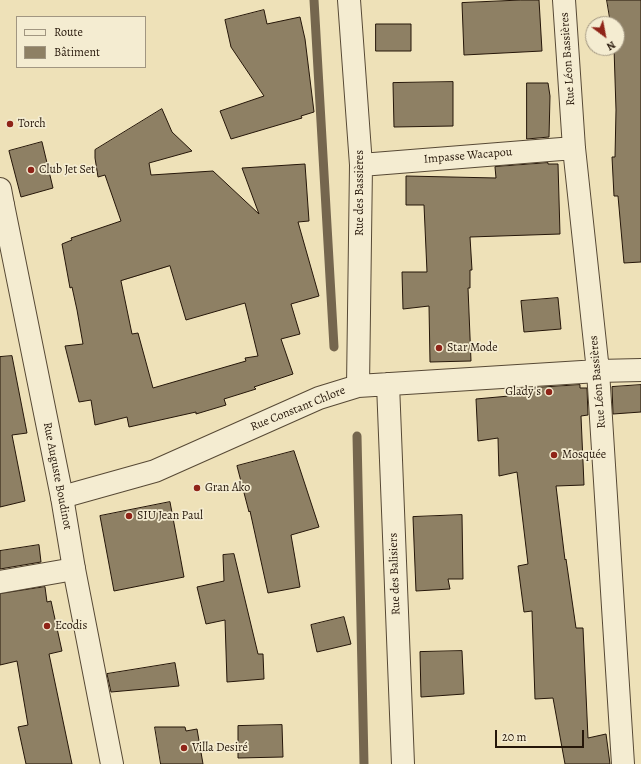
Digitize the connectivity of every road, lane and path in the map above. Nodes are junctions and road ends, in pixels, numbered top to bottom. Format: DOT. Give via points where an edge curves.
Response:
graph roads {
  1 [pos="349,0"];
  2 [pos="564,0"];
  3 [pos="574,148"];
  4 [pos="361,165"];
  5 [pos="1,200"];
  6 [pos="641,370"];
  7 [pos="598,371"];
  8 [pos="388,384"];
  9 [pos="358,386"];
  10 [pos="62,497"];
  11 [pos="74,569"];
  12 [pos="0,582"];
  13 [pos="112,764"];
  14 [pos="403,764"];
  15 [pos="623,764"];
  1 -- 4 [label="street, Rue des Bassières"];
  2 -- 3 [label="street, Rue Léon Bassières"];
  3 -- 4 [label="street, Impasse Wacapou"];
  3 -- 7 [label="street, Rue Léon Bassières"];
  4 -- 9 [label="street, Rue des Bassières"];
  5 -- 10 [label="street, Rue Auguste Boudinot"];
  6 -- 7 [label="street, Rue Constant Chlore"];
  7 -- 8 [label="street, Rue Constant Chlore"];
  7 -- 15 [label="street, Rue Léon Bassières"];
  8 -- 9 [label="street, Rue Constant Chlore"];
  8 -- 14 [label="street, Rue des Balisiers"];
  9 -- 10 [label="street, Rue Constant Chlore" via="319,398 155,471"];
  10 -- 11 [label="street, Rue Auguste Boudinot"];
  11 -- 12 [label="street"];
  11 -- 13 [label="street, Rue Auguste Boudinot"];
}
